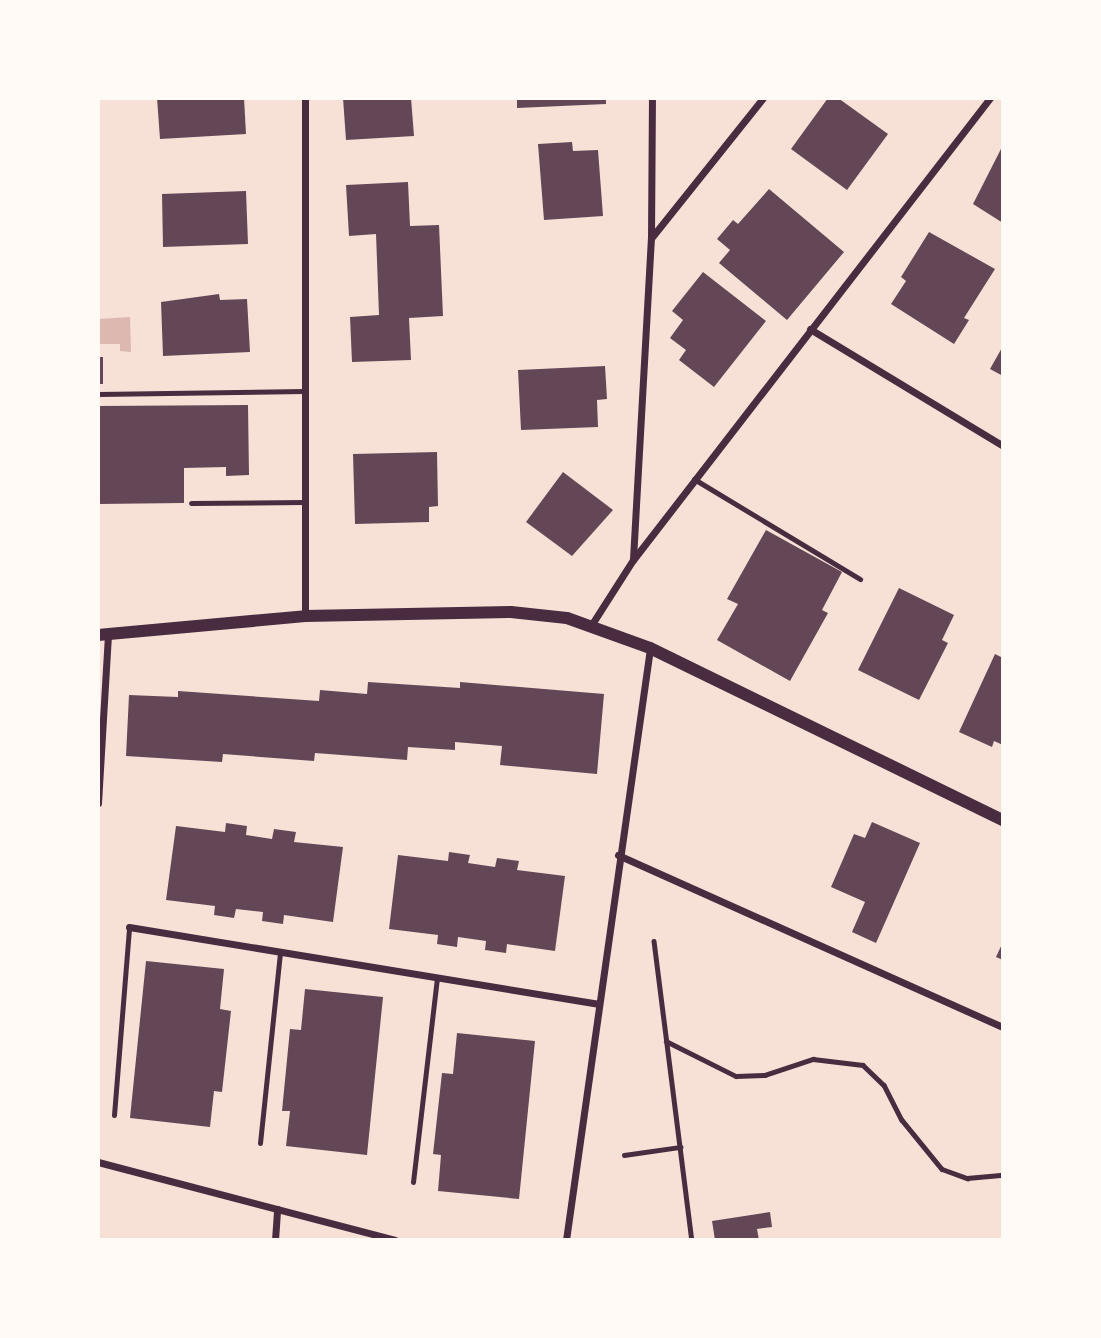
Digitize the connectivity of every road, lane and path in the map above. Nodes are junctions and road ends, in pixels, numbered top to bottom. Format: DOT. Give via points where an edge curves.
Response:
graph roads {
  1 [pos="305,98"];
  2 [pos="652,98"];
  3 [pos="763,98"];
  4 [pos="990,98"];
  5 [pos="651,237"];
  6 [pos="810,329"];
  7 [pos="305,391"];
  8 [pos="98,394"];
  9 [pos="1003,446"];
  10 [pos="694,479"];
  11 [pos="305,502"];
  12 [pos="191,503"];
  13 [pos="633,559"];
  14 [pos="860,579"];
  15 [pos="305,616"];
  16 [pos="592,624"];
  17 [pos="103,634"];
  18 [pos="650,648"];
  19 [pos="98,803"];
  20 [pos="1003,820"];
  21 [pos="618,855"];
  22 [pos="129,927"];
  23 [pos="654,942"];
  24 [pos="280,952"];
  25 [pos="437,977"];
  26 [pos="598,1004"];
  27 [pos="1003,1027"];
  28 [pos="666,1041"];
  29 [pos="114,1115"];
  30 [pos="260,1143"];
  31 [pos="680,1147"];
  32 [pos="624,1155"];
  33 [pos="98,1162"];
  34 [pos="1003,1175"];
  35 [pos="413,1182"];
  36 [pos="277,1209"];
  37 [pos="275,1240"];
  38 [pos="396,1240"];
  39 [pos="566,1240"];
  40 [pos="692,1240"];
  1 -- 7 [label="street"];
  2 -- 5 [label="street"];
  3 -- 5 [label="street"];
  4 -- 6 [label="street"];
  5 -- 13 [label="street"];
  6 -- 9 [label="street"];
  6 -- 10 [label="street"];
  7 -- 8 [label="lane"];
  7 -- 11 [label="street"];
  10 -- 13 [label="street"];
  10 -- 14 [label="lane"];
  11 -- 12 [label="lane"];
  11 -- 15 [label="street"];
  13 -- 16 [label="street"];
  15 -- 16 [label="street" via="510,612"];
  15 -- 17 [label="street"];
  16 -- 18 [label="street"];
  17 -- 19 [label="street"];
  18 -- 20 [label="street"];
  18 -- 21 [label="street"];
  21 -- 26 [label="street"];
  21 -- 27 [label="street"];
  22 -- 24 [label="street"];
  22 -- 29 [label="lane"];
  23 -- 28 [label="path"];
  24 -- 25 [label="street"];
  24 -- 30 [label="lane"];
  25 -- 26 [label="street"];
  25 -- 35 [label="lane"];
  26 -- 39 [label="street"];
  28 -- 31 [label="path"];
  28 -- 34 [label="path" via="736,1076 765,1075 813,1059 863,1065 884,1085 902,1120 942,1169 967,1178"];
  31 -- 32 [label="path"];
  31 -- 40 [label="path"];
  33 -- 36 [label="street"];
  36 -- 37 [label="street"];
  36 -- 38 [label="street"];
}
